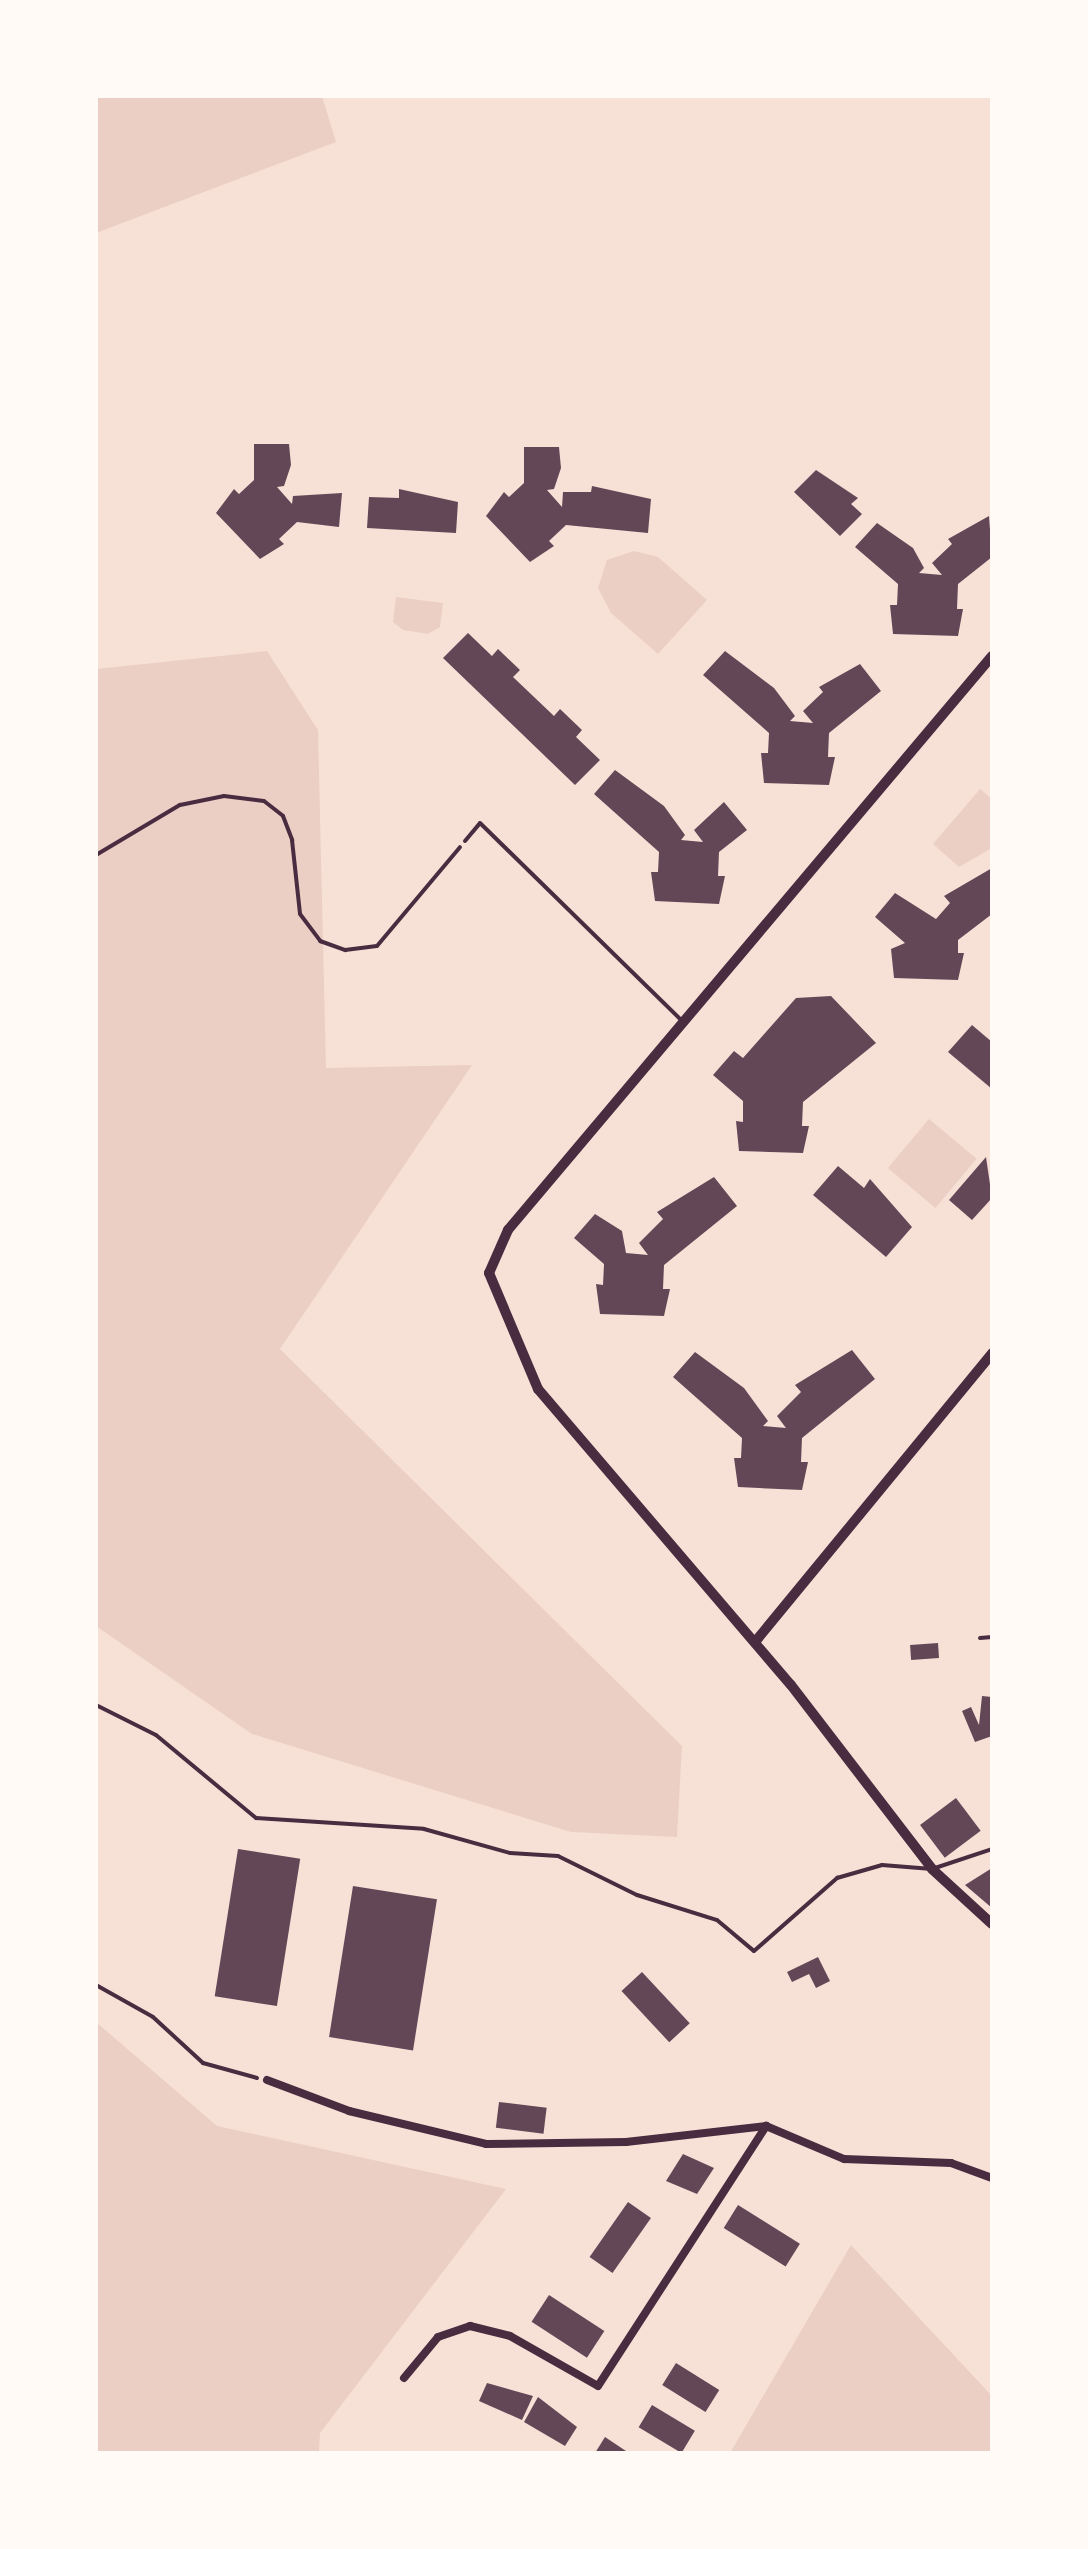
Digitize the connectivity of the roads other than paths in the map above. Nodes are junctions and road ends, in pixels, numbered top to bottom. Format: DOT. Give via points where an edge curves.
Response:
graph roads {
  1 [pos="992,656"];
  2 [pos="465,841"];
  3 [pos="684,1022"];
  4 [pos="992,1353"];
  5 [pos="992,1637"];
  6 [pos="980,1638"];
  7 [pos="755,1642"];
  8 [pos="96,1705"];
  9 [pos="992,1849"];
  10 [pos="932,1869"];
  11 [pos="992,1924"];
  12 [pos="267,2080"];
  13 [pos="766,2126"];
  14 [pos="992,2178"];
  15 [pos="404,2378"];
  1 -- 3 [label="street"];
  2 -- 3 [label="lane" via="480,823"];
  3 -- 7 [label="street" via="508,1230 489,1273 538,1389"];
  4 -- 7 [label="street"];
  5 -- 6 [label="lane"];
  7 -- 10 [label="street"];
  8 -- 10 [label="lane" via="156,1735 256,1818 424,1829 510,1853 558,1856 637,1895 717,1920 754,1951 837,1878 882,1865"];
  9 -- 10 [label="lane"];
  10 -- 11 [label="street"];
  12 -- 13 [label="street" via="349,2111 486,2144 562,2146"];
  13 -- 14 [label="street" via="844,2159 961,2164"];
  13 -- 15 [label="street" via="598,2386 510,2336 470,2326 438,2337"];
}
